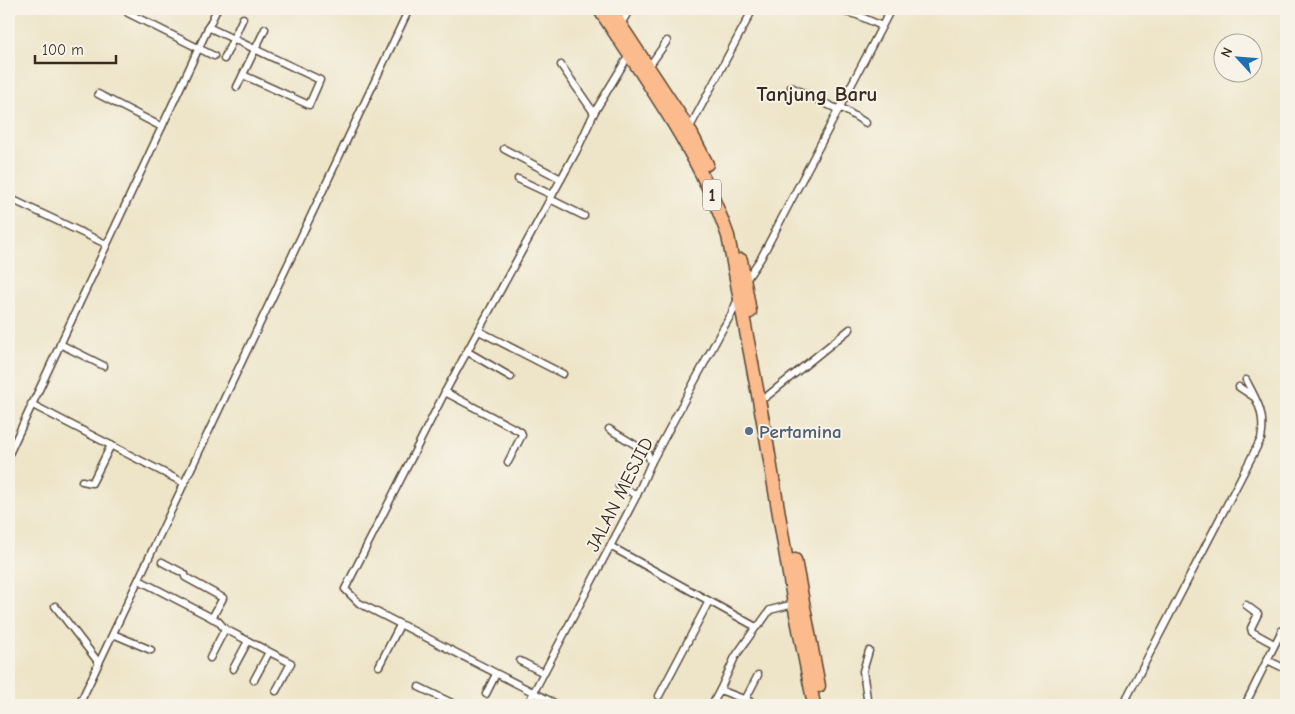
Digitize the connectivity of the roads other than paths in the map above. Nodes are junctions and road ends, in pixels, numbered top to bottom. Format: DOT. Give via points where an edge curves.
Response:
graph roads {
  1 [pos="217,9"];
  2 [pos="409,9"];
  3 [pos="599,9"];
  4 [pos="610,9"];
  5 [pos="630,9"];
  6 [pos="752,9"];
  7 [pos="834,9"];
  8 [pos="891,9"];
  9 [pos="128,13"];
  10 [pos="243,18"];
  11 [pos="621,24"];
  12 [pos="882,26"];
  13 [pos="208,28"];
  14 [pos="265,29"];
  15 [pos="234,39"];
  16 [pos="667,41"];
  17 [pos="198,49"];
  18 [pos="255,49"];
  19 [pos="629,55"];
  20 [pos="214,56"];
  21 [pos="224,59"];
  22 [pos="561,65"];
  23 [pos="648,68"];
  24 [pos="243,75"];
  25 [pos="237,86"];
  26 [pos="791,87"];
  27 [pos="98,94"];
  28 [pos="840,109"];
  29 [pos="594,113"];
  30 [pos="866,123"];
  31 [pos="162,127"];
  32 [pos="689,129"];
  33 [pos="504,149"];
  34 [pos="561,178"];
  35 [pos="518,179"];
  36 [pos="551,197"];
  37 [pos="9,198"];
  38 [pos="584,216"];
  39 [pos="106,244"];
  40 [pos="746,280"];
  41 [pos="739,297"];
  42 [pos="850,329"];
  43 [pos="479,331"];
  44 [pos="60,344"];
  45 [pos="468,352"];
  46 [pos="104,366"];
  47 [pos="563,374"];
  48 [pos="511,377"];
  49 [pos="1246,380"];
  50 [pos="1240,387"];
  51 [pos="445,392"];
  52 [pos="766,397"];
  53 [pos="1255,397"];
  54 [pos="32,404"];
  55 [pos="608,429"];
  56 [pos="111,445"];
  57 [pos="9,454"];
  58 [pos="508,462"];
  59 [pos="652,463"];
  60 [pos="82,481"];
  61 [pos="184,483"];
  62 [pos="619,486"];
  63 [pos="637,495"];
  64 [pos="610,546"];
  65 [pos="162,562"];
  66 [pos="139,580"];
  67 [pos="709,601"];
  68 [pos="794,604"];
  69 [pos="1246,604"];
  70 [pos="55,606"];
  71 [pos="212,618"];
  72 [pos="400,625"];
  73 [pos="756,627"];
  74 [pos="225,629"];
  75 [pos="1282,630"];
  76 [pos="113,634"];
  77 [pos="806,635"];
  78 [pos="248,641"];
  79 [pos="1274,644"];
  80 [pos="151,650"];
  81 [pos="869,651"];
  82 [pos="269,652"];
  83 [pos="210,658"];
  84 [pos="1267,660"];
  85 [pos="520,661"];
  86 [pos="99,663"];
  87 [pos="379,666"];
  88 [pos="1286,669"];
  89 [pos="233,670"];
  90 [pos="544,673"];
  91 [pos="496,674"];
  92 [pos="758,675"];
  93 [pos="254,680"];
  94 [pos="419,688"];
  95 [pos="720,690"];
  96 [pos="276,691"];
  97 [pos="533,693"];
  98 [pos="486,694"];
  99 [pos="659,696"];
  100 [pos="746,700"];
  101 [pos="79,705"];
  102 [pos="456,705"];
  103 [pos="527,705"];
  104 [pos="558,705"];
  105 [pos="712,705"];
  106 [pos="759,705"];
  107 [pos="814,705"];
  108 [pos="823,705"];
  109 [pos="868,705"];
  110 [pos="1123,705"];
  111 [pos="1245,705"];
  1 -- 13 [label="street"];
  2 -- 61 [label="street"];
  3 -- 19 [label="highway, 1"];
  4 -- 11 [label="highway, 1"];
  5 -- 11 [label="street"];
  6 -- 32 [label="street"];
  7 -- 12 [label="street"];
  8 -- 12 [label="street"];
  9 -- 17 [label="street"];
  10 -- 15 [label="street"];
  11 -- 23 [label="highway, 1"];
  12 -- 28 [label="street"];
  13 -- 15 [label="street"];
  13 -- 17 [label="street"];
  14 -- 18 [label="street"];
  15 -- 18 [label="street"];
  15 -- 21 [label="street"];
  16 -- 23 [label="street"];
  17 -- 20 [label="street"];
  17 -- 31 [label="street"];
  18 -- 24 [label="street"];
  18 -- 24 [label="street" via="320,80 309,105"];
  19 -- 29 [label="street"];
  19 -- 41 [label="highway, 1" via="678,130 715,201 728,236"];
  22 -- 29 [label="street"];
  23 -- 32 [label="highway, 1"];
  24 -- 25 [label="street"];
  26 -- 28 [label="street"];
  27 -- 31 [label="street"];
  28 -- 30 [label="street"];
  28 -- 40 [label="street" via="761,258"];
  29 -- 34 [label="street"];
  31 -- 39 [label="street"];
  32 -- 40 [label="highway, 1" via="726,206"];
  33 -- 34 [label="street"];
  34 -- 36 [label="street"];
  35 -- 36 [label="street"];
  36 -- 38 [label="street"];
  36 -- 43 [label="street"];
  37 -- 39 [label="street"];
  39 -- 44 [label="street"];
  40 -- 52 [label="highway, 1"];
  41 -- 59 [label="street, JALAN MESJID"];
  41 -- 68 [label="highway, 1"];
  42 -- 52 [label="street"];
  43 -- 45 [label="street"];
  43 -- 47 [label="street"];
  44 -- 46 [label="street"];
  44 -- 54 [label="street"];
  45 -- 48 [label="street"];
  45 -- 51 [label="street"];
  49 -- 53 [label="street"];
  50 -- 53 [label="street"];
  51 -- 58 [label="street" via="521,432"];
  51 -- 72 [label="street" via="345,589 359,603"];
  52 -- 77 [label="highway, 1"];
  53 -- 110 [label="street" via="1263,416 1261,439"];
  54 -- 56 [label="street"];
  54 -- 57 [label="street"];
  55 -- 59 [label="street" via="647,452"];
  56 -- 60 [label="street" via="92,483"];
  56 -- 61 [label="street"];
  59 -- 63 [label="street, JALAN MESJID"];
  61 -- 66 [label="street"];
  62 -- 63 [label="street"];
  63 -- 64 [label="street, JALAN MESJID"];
  64 -- 67 [label="street"];
  64 -- 90 [label="street, JALAN MESJID"];
  65 -- 71 [label="street" via="223,598"];
  66 -- 71 [label="street"];
  66 -- 76 [label="street"];
  67 -- 73 [label="street"];
  67 -- 99 [label="street"];
  68 -- 73 [label="street" via="770,610"];
  68 -- 77 [label="highway, 1"];
  69 -- 79 [label="street" via="1258,614 1252,632"];
  70 -- 86 [label="street"];
  71 -- 74 [label="street"];
  72 -- 87 [label="street"];
  72 -- 91 [label="street"];
  73 -- 95 [label="street" via="735,657"];
  74 -- 78 [label="street"];
  74 -- 83 [label="street"];
  75 -- 79 [label="street"];
  76 -- 80 [label="street"];
  76 -- 86 [label="street"];
  77 -- 107 [label="highway, 1"];
  77 -- 108 [label="highway, 1"];
  78 -- 82 [label="street"];
  78 -- 89 [label="street"];
  79 -- 84 [label="street"];
  81 -- 109 [label="street" via="863,671"];
  82 -- 93 [label="street"];
  82 -- 96 [label="street" via="291,663"];
  84 -- 88 [label="street"];
  84 -- 111 [label="street"];
  85 -- 90 [label="street"];
  86 -- 101 [label="street"];
  90 -- 97 [label="street, JALAN MESJID"];
  91 -- 97 [label="street"];
  91 -- 98 [label="street"];
  92 -- 100 [label="street"];
  94 -- 102 [label="street"];
  95 -- 100 [label="street"];
  95 -- 105 [label="street"];
  97 -- 103 [label="street, JALAN MESJID"];
  97 -- 104 [label="street"];
  100 -- 106 [label="street"];
}
